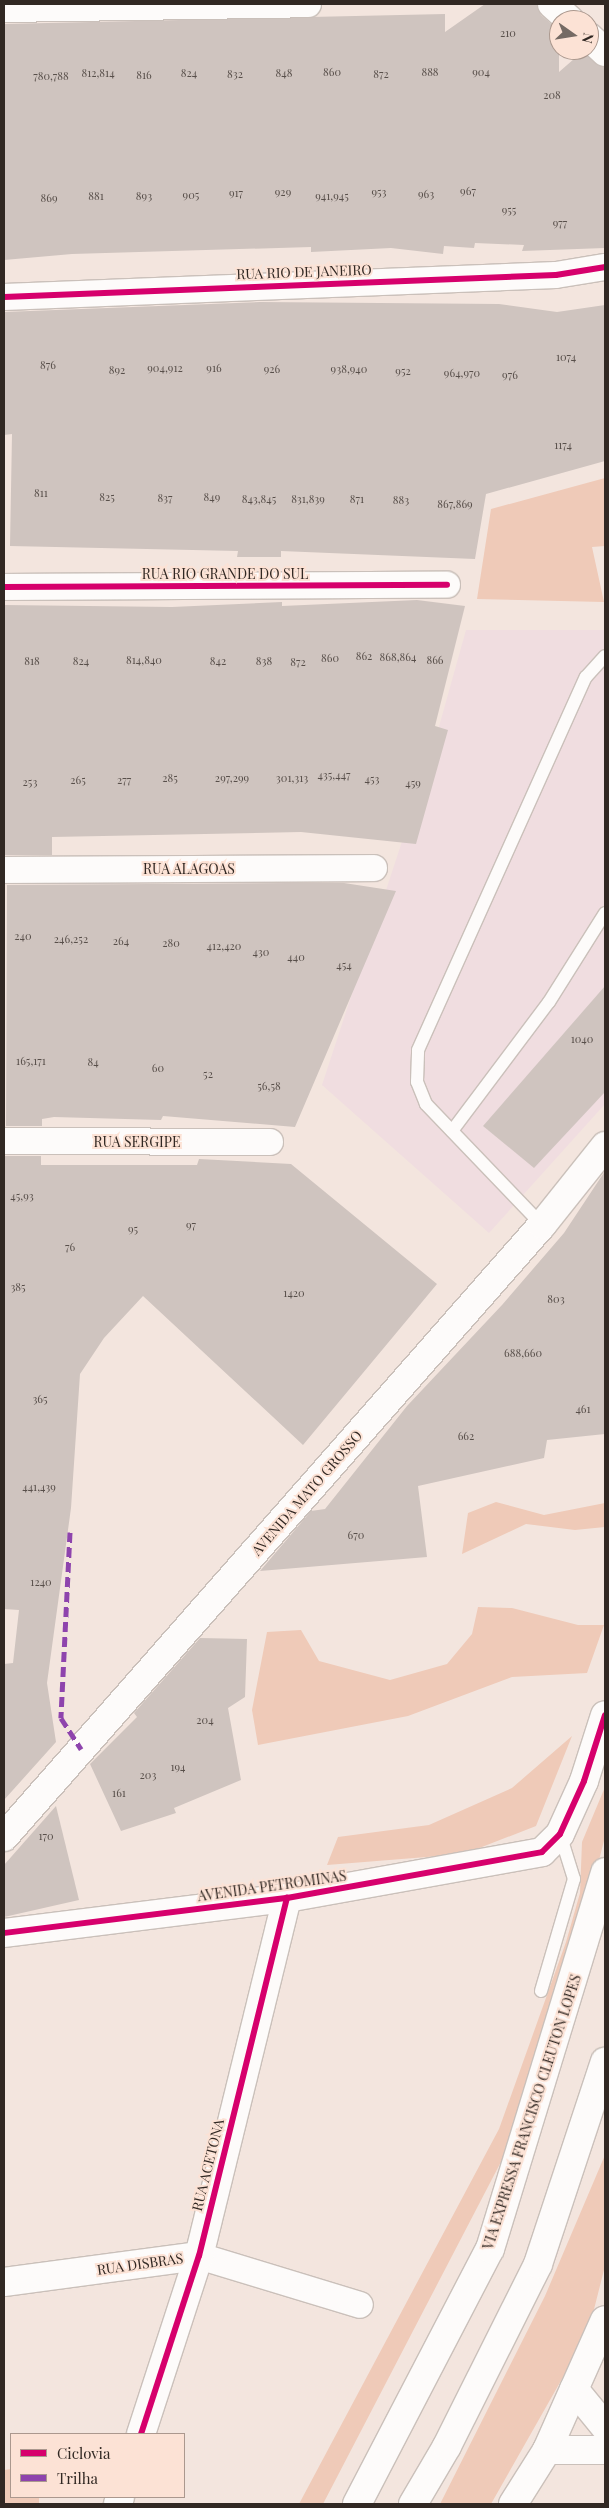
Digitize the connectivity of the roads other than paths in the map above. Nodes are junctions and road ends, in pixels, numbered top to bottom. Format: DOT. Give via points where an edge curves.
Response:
graph roads {
  1 [pos="308,4"];
  2 [pos="4,9"];
  3 [pos="605,267"];
  4 [pos="4,297"];
  5 [pos="447,586"];
  6 [pos="4,588"];
  7 [pos="605,656"];
  8 [pos="374,868"];
  9 [pos="4,870"];
  10 [pos="605,913"];
  11 [pos="452,1130"];
  12 [pos="4,1141"];
  13 [pos="270,1142"];
  14 [pos="605,1146"];
  15 [pos="542,1226"];
  16 [pos="605,1716"];
  17 [pos="4,1837"];
  18 [pos="551,1843"];
  19 [pos="605,1872"];
  20 [pos="287,1898"];
  21 [pos="4,1933"];
  22 [pos="541,1991"];
  23 [pos="605,2062"];
  24 [pos="199,2256"];
  25 [pos="4,2282"];
  26 [pos="360,2305"];
  27 [pos="605,2320"];
  28 [pos="574,2389"];
  29 [pos="605,2427"];
  30 [pos="141,2433"];
  31 [pos="547,2450"];
  32 [pos="605,2450"];
  33 [pos="357,2504"];
  34 [pos="413,2504"];
  35 [pos="513,2504"];
  1 -- 2 [label="street"];
  3 -- 4 [label="street, RUA RIO DE JANEIRO" via="546,275"];
  5 -- 6 [label="street, RUA RIO GRANDE DO SUL"];
  7 -- 11 [label="lane" via="586,677 418,1050 420,1089 426,1104"];
  8 -- 9 [label="street, RUA ALAGOAS"];
  10 -- 11 [label="lane" via="549,1002"];
  11 -- 15 [label="lane"];
  12 -- 13 [label="street, RUA SERGIPE"];
  14 -- 15 [label="main road, AVENIDA MATO GROSSO"];
  15 -- 17 [label="main road, AVENIDA MATO GROSSO"];
  16 -- 18 [label="main road" via="584,1781"];
  18 -- 20 [label="main road, AVENIDA PETROMINAS"];
  18 -- 22 [label="lane" via="574,1879"];
  19 -- 33 [label="main road, VIA EXPRESSA FRANCISCO CLEUTON LOPES" via="490,2249"];
  20 -- 21 [label="main road, AVENIDA PETROMINAS"];
  20 -- 24 [label="main road, RUA ACETONA"];
  23 -- 34 [label="main road" via="538,2264 447,2446"];
  24 -- 25 [label="main road, RUA DISBRAS"];
  24 -- 26 [label="street, RUA DISBRAS"];
  24 -- 30 [label="main road, RUA ACETONA"];
  27 -- 28 [label="main road"];
  28 -- 29 [label="main road"];
  28 -- 31 [label="main road"];
  31 -- 32 [label="main road"];
  31 -- 35 [label="main road"];
}
